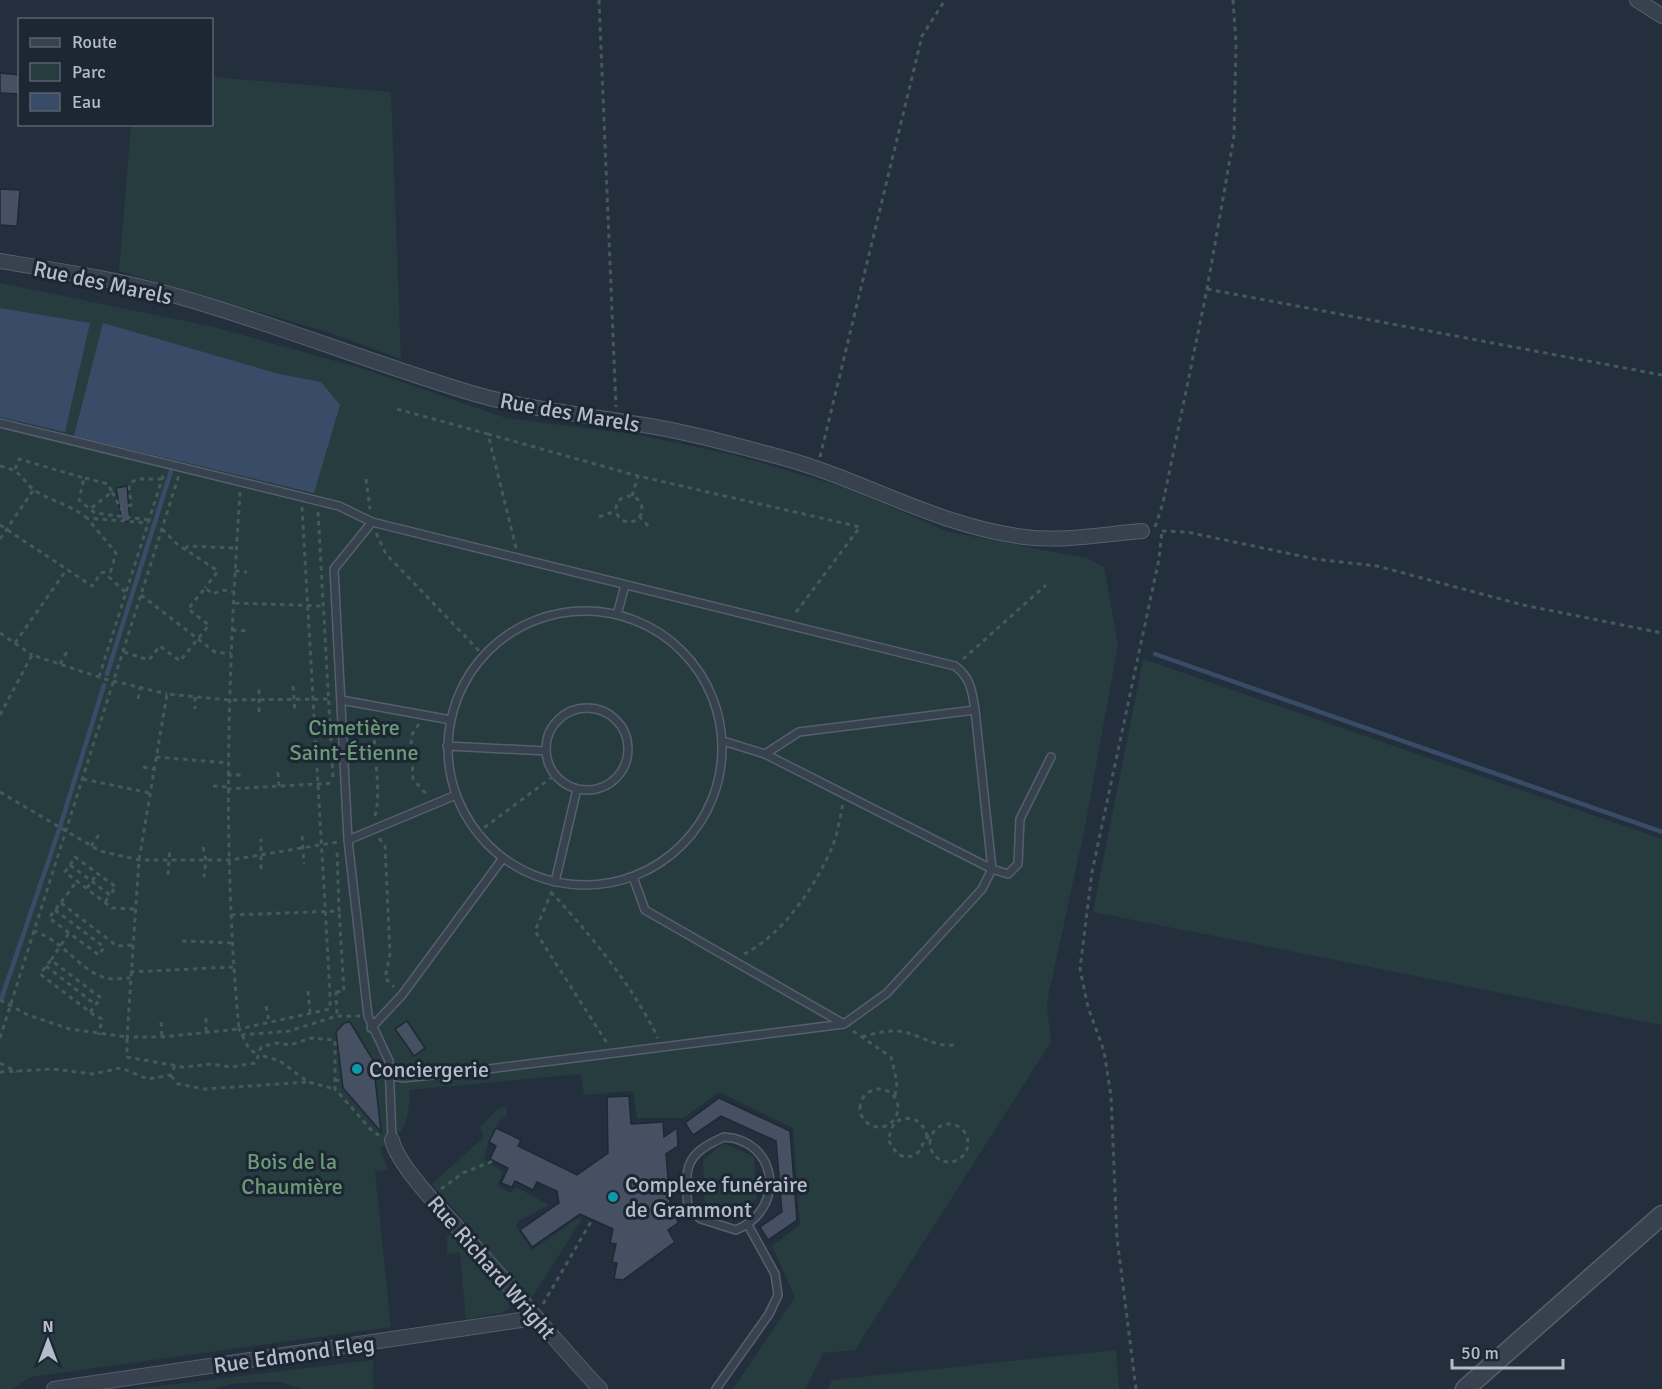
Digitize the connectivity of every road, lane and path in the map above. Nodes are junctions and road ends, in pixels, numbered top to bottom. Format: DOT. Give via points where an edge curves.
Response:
graph roads {
  1 [pos="599,0"];
  2 [pos="945,0"];
  3 [pos="1233,0"];
  4 [pos="1637,0"];
  5 [pos="1662,16"];
  6 [pos="0,261"];
  7 [pos="1208,289"];
  8 [pos="1662,375"];
  9 [pos="397,409"];
  10 [pos="616,421"];
  11 [pos="0,423"];
  12 [pos="489,434"];
  13 [pos="167,464"];
  14 [pos="0,466"];
  15 [pos="816,467"];
  16 [pos="181,468"];
  17 [pos="15,469"];
  18 [pos="638,476"];
  19 [pos="84,478"];
  20 [pos="162,479"];
  21 [pos="366,479"];
  22 [pos="241,482"];
  23 [pos="34,489"];
  24 [pos="112,492"];
  25 [pos="632,496"];
  26 [pos="302,497"];
  27 [pos="320,501"];
  28 [pos="90,509"];
  29 [pos="616,511"];
  30 [pos="639,516"];
  31 [pos="598,517"];
  32 [pos="87,518"];
  33 [pos="148,522"];
  34 [pos="372,522"];
  35 [pos="0,525"];
  36 [pos="162,529"];
  37 [pos="651,529"];
  38 [pos="7,530"];
  39 [pos="1142,531"];
  40 [pos="1162,531"];
  41 [pos="0,539"];
  42 [pos="236,548"];
  43 [pos="185,549"];
  44 [pos="519,559"];
  45 [pos="68,568"];
  46 [pos="112,571"];
  47 [pos="235,571"];
  48 [pos="247,572"];
  49 [pos="625,585"];
  50 [pos="1046,585"];
  51 [pos="205,588"];
  52 [pos="125,592"];
  53 [pos="234,592"];
  54 [pos="141,595"];
  55 [pos="234,603"];
  56 [pos="308,606"];
  57 [pos="323,606"];
  58 [pos="617,615"];
  59 [pos="787,625"];
  60 [pos="232,630"];
  61 [pos="250,631"];
  62 [pos="0,633"];
  63 [pos="1662,633"];
  64 [pos="197,639"];
  65 [pos="15,644"];
  66 [pos="69,648"];
  67 [pos="124,652"];
  68 [pos="231,653"];
  69 [pos="32,655"];
  70 [pos="485,657"];
  71 [pos="60,664"];
  72 [pos="955,666"];
  73 [pos="99,677"];
  74 [pos="115,681"];
  75 [pos="259,686"];
  76 [pos="293,686"];
  77 [pos="140,688"];
  78 [pos="167,694"];
  79 [pos="195,697"];
  80 [pos="138,699"];
  81 [pos="259,699"];
  82 [pos="293,699"];
  83 [pos="313,699"];
  84 [pos="327,699"];
  85 [pos="230,700"];
  86 [pos="341,700"];
  87 [pos="378,707"];
  88 [pos="195,709"];
  89 [pos="975,710"];
  90 [pos="259,712"];
  91 [pos="295,712"];
  92 [pos="0,715"];
  93 [pos="425,715"];
  94 [pos="451,720"];
  95 [pos="723,741"];
  96 [pos="447,746"];
  97 [pos="546,750"];
  98 [pos="765,754"];
  99 [pos="156,757"];
  100 [pos="1051,757"];
  101 [pos="228,763"];
  102 [pos="143,767"];
  103 [pos="154,769"];
  104 [pos="281,773"];
  105 [pos="227,775"];
  106 [pos="241,775"];
  107 [pos="555,775"];
  108 [pos="83,779"];
  109 [pos="333,783"];
  110 [pos="318,784"];
  111 [pos="213,786"];
  112 [pos="279,786"];
  113 [pos="227,788"];
  114 [pos="577,789"];
  115 [pos="0,792"];
  116 [pos="150,793"];
  117 [pos="334,795"];
  118 [pos="456,795"];
  119 [pos="845,795"];
  120 [pos="435,803"];
  121 [pos="372,830"];
  122 [pos="65,831"];
  123 [pos="100,832"];
  124 [pos="477,833"];
  125 [pos="302,836"];
  126 [pos="261,839"];
  127 [pos="348,840"];
  128 [pos="337,842"];
  129 [pos="321,845"];
  130 [pos="91,846"];
  131 [pos="203,847"];
  132 [pos="170,848"];
  133 [pos="304,848"];
  134 [pos="263,854"];
  135 [pos="503,858"];
  136 [pos="139,860"];
  137 [pos="169,860"];
  138 [pos="206,860"];
  139 [pos="230,860"];
  140 [pos="304,864"];
  141 [pos="70,865"];
  142 [pos="261,869"];
  143 [pos="992,869"];
  144 [pos="97,874"];
  145 [pos="168,874"];
  146 [pos="204,877"];
  147 [pos="633,877"];
  148 [pos="77,881"];
  149 [pos="92,881"];
  150 [pos="555,882"];
  151 [pos="87,888"];
  152 [pos="551,892"];
  153 [pos="110,895"];
  154 [pos="105,902"];
  155 [pos="60,903"];
  156 [pos="134,909"];
  157 [pos="55,910"];
  158 [pos="339,911"];
  159 [pos="325,912"];
  160 [pos="231,915"];
  161 [pos="82,919"];
  162 [pos="76,926"];
  163 [pos="33,932"];
  164 [pos="69,933"];
  165 [pos="86,933"];
  166 [pos="110,940"];
  167 [pos="80,941"];
  168 [pos="182,941"];
  169 [pos="232,943"];
  170 [pos="132,945"];
  171 [pos="63,946"];
  172 [pos="104,947"];
  173 [pos="51,960"];
  174 [pos="731,960"];
  175 [pos="46,966"];
  176 [pos="233,967"];
  177 [pos="130,972"];
  178 [pos="130,978"];
  179 [pos="70,985"];
  180 [pos="85,985"];
  181 [pos="308,991"];
  182 [pos="65,992"];
  183 [pos="80,992"];
  184 [pos="336,992"];
  185 [pos="330,993"];
  186 [pos="402,995"];
  187 [pos="0,1000"];
  188 [pos="10,1004"];
  189 [pos="96,1005"];
  190 [pos="266,1006"];
  191 [pos="90,1012"];
  192 [pos="310,1013"];
  193 [pos="337,1016"];
  194 [pos="368,1016"];
  195 [pos="206,1018"];
  196 [pos="161,1022"];
  197 [pos="269,1022"];
  198 [pos="844,1024"];
  199 [pos="371,1028"];
  200 [pos="239,1029"];
  201 [pos="206,1033"];
  202 [pos="99,1035"];
  203 [pos="241,1035"];
  204 [pos="127,1037"];
  205 [pos="162,1037"];
  206 [pos="862,1037"];
  207 [pos="0,1038"];
  208 [pos="662,1046"];
  209 [pos="954,1046"];
  210 [pos="255,1053"];
  211 [pos="612,1053"];
  212 [pos="263,1056"];
  213 [pos="0,1063"];
  214 [pos="175,1066"];
  215 [pos="0,1072"];
  216 [pos="19,1072"];
  217 [pos="171,1075"];
  218 [pos="389,1075"];
  219 [pos="335,1080"];
  220 [pos="342,1081"];
  221 [pos="308,1082"];
  222 [pos="335,1089"];
  223 [pos="895,1096"];
  224 [pos="897,1120"];
  225 [pos="931,1134"];
  226 [pos="927,1137"];
  227 [pos="392,1140"];
  228 [pos="493,1161"];
  229 [pos="435,1201"];
  230 [pos="1662,1215"];
  231 [pos="592,1220"];
  232 [pos="748,1225"];
  233 [pos="534,1318"];
  234 [pos="54,1389"];
  235 [pos="600,1389"];
  236 [pos="716,1389"];
  237 [pos="1136,1389"];
  238 [pos="1465,1389"];
  1 -- 10 [label="path"];
  2 -- 15 [label="path" via="922,36"];
  3 -- 7 [label="path" via="1234,136"];
  4 -- 5 [label="street"];
  6 -- 10 [label="street, Rue des Marels" via="108,279 181,297 469,392 556,413"];
  7 -- 8 [label="path"];
  7 -- 40 [label="path" via="1163,504 1153,530"];
  9 -- 12 [label="path"];
  10 -- 15 [label="street, Rue des Marels" via="715,440"];
  11 -- 13 [label="lane"];
  12 -- 18 [label="path"];
  12 -- 44 [label="path"];
  13 -- 16 [label="lane"];
  13 -- 20 [label="path"];
  14 -- 17 [label="path"];
  15 -- 39 [label="street, Rue des Marels" via="915,509 1025,538"];
  16 -- 22 [label="lane"];
  16 -- 36 [label="path"];
  17 -- 19 [label="path" via="19,459"];
  17 -- 23 [label="path"];
  18 -- 25 [label="path"];
  18 -- 59 [label="path" via="860,527"];
  19 -- 24 [label="path" via="108,484"];
  19 -- 28 [label="path" via="79,500"];
  20 -- 24 [label="path" via="136,479 129,485 131,505 121,509"];
  20 -- 33 [label="path"];
  21 -- 34 [label="path"];
  22 -- 26 [label="lane"];
  22 -- 42 [label="path"];
  23 -- 32 [label="path"];
  23 -- 38 [label="path"];
  24 -- 28 [label="path"];
  25 -- 29 [label="path" via="620,499"];
  25 -- 30 [label="path" via="641,504"];
  26 -- 27 [label="lane"];
  26 -- 56 [label="path"];
  27 -- 34 [label="lane"];
  27 -- 57 [label="path" via="317,517"];
  28 -- 33 [label="path"];
  29 -- 30 [label="path" via="628,522"];
  29 -- 31 [label="path"];
  30 -- 37 [label="path"];
  32 -- 33 [label="path"];
  32 -- 46 [label="path" via="117,553"];
  33 -- 52 [label="path"];
  34 -- 44 [label="lane"];
  34 -- 70 [label="path" via="386,554"];
  34 -- 86 [label="lane" via="334,568"];
  35 -- 38 [label="path"];
  36 -- 43 [label="path"];
  36 -- 54 [label="path"];
  38 -- 41 [label="path"];
  38 -- 45 [label="path"];
  40 -- 63 [label="path" via="1187,532 1315,559 1377,566 1523,605"];
  40 -- 237 [label="path" via="1092,872 1080,969 1104,1051 1111,1096 1117,1238"];
  42 -- 43 [label="path"];
  42 -- 47 [label="path"];
  43 -- 51 [label="path" via="218,571"];
  44 -- 49 [label="lane"];
  45 -- 46 [label="path" via="92,586 101,573"];
  45 -- 65 [label="path"];
  46 -- 52 [label="path" via="109,577"];
  47 -- 48 [label="path"];
  47 -- 53 [label="path"];
  49 -- 58 [label="lane"];
  49 -- 59 [label="lane"];
  50 -- 72 [label="path"];
  51 -- 53 [label="path" via="213,594 222,590"];
  51 -- 64 [label="path" via="188,609 208,625"];
  52 -- 73 [label="path"];
  53 -- 55 [label="path"];
  54 -- 64 [label="path"];
  54 -- 67 [label="path"];
  55 -- 56 [label="path"];
  55 -- 60 [label="path"];
  56 -- 57 [label="path"];
  56 -- 83 [label="path"];
  57 -- 84 [label="path"];
  58 -- 70 [label="lane" via="574,612 531,622 494,645"];
  58 -- 95 [label="lane" via="658,631 691,660 714,698"];
  59 -- 72 [label="lane"];
  60 -- 61 [label="path"];
  60 -- 68 [label="path"];
  62 -- 65 [label="path"];
  64 -- 67 [label="path" via="180,661 160,646 149,660"];
  64 -- 68 [label="path" via="216,652"];
  65 -- 69 [label="path"];
  66 -- 71 [label="path"];
  67 -- 74 [label="path"];
  68 -- 85 [label="path"];
  69 -- 71 [label="path"];
  69 -- 92 [label="path"];
  70 -- 94 [label="lane" via="466,679"];
  71 -- 73 [label="path"];
  72 -- 89 [label="lane" via="966,674 972,687"];
  73 -- 74 [label="path"];
  74 -- 77 [label="path"];
  74 -- 108 [label="path"];
  75 -- 81 [label="path"];
  76 -- 82 [label="path"];
  77 -- 78 [label="path"];
  77 -- 80 [label="path"];
  78 -- 79 [label="path"];
  78 -- 99 [label="path"];
  79 -- 85 [label="path"];
  79 -- 88 [label="path"];
  81 -- 82 [label="path"];
  81 -- 85 [label="path"];
  81 -- 90 [label="path"];
  82 -- 83 [label="path"];
  82 -- 91 [label="path"];
  83 -- 84 [label="path"];
  83 -- 110 [label="path"];
  84 -- 86 [label="path"];
  84 -- 109 [label="path"];
  85 -- 101 [label="path"];
  86 -- 87 [label="lane"];
  86 -- 127 [label="lane"];
  87 -- 93 [label="lane"];
  87 -- 121 [label="path" via="374,729 379,801"];
  89 -- 98 [label="lane" via="799,732"];
  89 -- 143 [label="lane"];
  93 -- 94 [label="lane"];
  93 -- 120 [label="path" via="411,736 413,780"];
  94 -- 96 [label="lane"];
  95 -- 98 [label="lane"];
  95 -- 147 [label="lane" via="719,784 700,824 671,856"];
  96 -- 97 [label="lane"];
  96 -- 118 [label="lane"];
  97 -- 107 [label="lane"];
  97 -- 114 [label="lane" via="551,728 578,708 601,710 620,723 629,744 625,766 610,784 600,789"];
  98 -- 119 [label="lane"];
  99 -- 101 [label="path"];
  99 -- 103 [label="path"];
  100 -- 143 [label="lane" via="1020,819 1018,864 1008,874"];
  101 -- 105 [label="path"];
  102 -- 103 [label="path"];
  103 -- 116 [label="path"];
  104 -- 112 [label="path"];
  105 -- 106 [label="path"];
  105 -- 113 [label="path"];
  107 -- 114 [label="lane"];
  107 -- 124 [label="path"];
  108 -- 116 [label="path"];
  108 -- 122 [label="path"];
  109 -- 110 [label="path"];
  109 -- 117 [label="path"];
  110 -- 112 [label="path"];
  110 -- 129 [label="path"];
  111 -- 113 [label="path"];
  112 -- 113 [label="path"];
  113 -- 139 [label="path"];
  114 -- 150 [label="lane"];
  115 -- 122 [label="path"];
  116 -- 136 [label="path"];
  118 -- 120 [label="lane"];
  118 -- 124 [label="lane"];
  119 -- 143 [label="lane"];
  119 -- 174 [label="path" via="833,844 794,912 754,949"];
  120 -- 121 [label="lane"];
  121 -- 127 [label="lane"];
  121 -- 186 [label="path" via="385,846 390,954 385,978"];
  122 -- 130 [label="path"];
  122 -- 163 [label="path"];
  123 -- 130 [label="path"];
  124 -- 135 [label="lane"];
  125 -- 133 [label="path"];
  126 -- 134 [label="path"];
  127 -- 128 [label="path"];
  127 -- 194 [label="lane"];
  128 -- 129 [label="path"];
  128 -- 158 [label="path"];
  129 -- 133 [label="path"];
  129 -- 159 [label="path"];
  130 -- 136 [label="path"];
  131 -- 138 [label="path"];
  132 -- 137 [label="path"];
  133 -- 134 [label="path"];
  133 -- 140 [label="path"];
  134 -- 139 [label="path"];
  134 -- 142 [label="path"];
  135 -- 150 [label="lane" via="528,873"];
  135 -- 186 [label="lane"];
  136 -- 137 [label="path"];
  136 -- 156 [label="path"];
  137 -- 138 [label="path"];
  137 -- 145 [label="path"];
  138 -- 139 [label="path"];
  138 -- 146 [label="path"];
  139 -- 160 [label="path"];
  141 -- 144 [label="path" via="75,857"];
  141 -- 148 [label="path" via="65,872"];
  141 -- 149 [label="path"];
  143 -- 198 [label="lane" via="982,889 887,993"];
  144 -- 149 [label="path"];
  144 -- 153 [label="path" via="116,887"];
  147 -- 150 [label="lane" via="594,885"];
  147 -- 174 [label="lane" via="645,910"];
  148 -- 151 [label="path"];
  148 -- 155 [label="path"];
  149 -- 151 [label="path"];
  149 -- 153 [label="path"];
  150 -- 152 [label="path"];
  151 -- 154 [label="path"];
  152 -- 208 [label="path" via="578,921 640,1007"];
  152 -- 211 [label="path" via="535,931"];
  153 -- 154 [label="path"];
  154 -- 156 [label="path" via="112,908"];
  155 -- 157 [label="path"];
  155 -- 161 [label="path"];
  156 -- 170 [label="path"];
  157 -- 162 [label="path"];
  157 -- 164 [label="path" via="49,918"];
  158 -- 159 [label="path"];
  158 -- 184 [label="path" via="344,991"];
  159 -- 160 [label="path"];
  159 -- 185 [label="path"];
  160 -- 169 [label="path"];
  161 -- 162 [label="path"];
  161 -- 166 [label="path"];
  162 -- 165 [label="path"];
  163 -- 171 [label="path" via="45,934"];
  163 -- 188 [label="path"];
  164 -- 167 [label="path"];
  164 -- 171 [label="path"];
  165 -- 167 [label="path"];
  165 -- 172 [label="path"];
  166 -- 170 [label="path" via="117,946"];
  166 -- 172 [label="path"];
  167 -- 172 [label="path" via="99,955"];
  168 -- 169 [label="path"];
  169 -- 176 [label="path"];
  170 -- 177 [label="path"];
  171 -- 173 [label="path"];
  171 -- 178 [label="path" via="105,978"];
  173 -- 175 [label="path"];
  173 -- 180 [label="path"];
  174 -- 198 [label="lane"];
  175 -- 179 [label="path"];
  175 -- 182 [label="path" via="40,974"];
  176 -- 177 [label="path"];
  176 -- 200 [label="path"];
  177 -- 178 [label="path"];
  178 -- 204 [label="path"];
  179 -- 182 [label="path"];
  179 -- 183 [label="path"];
  180 -- 183 [label="path"];
  180 -- 189 [label="path" via="101,998"];
  181 -- 192 [label="path"];
  182 -- 191 [label="path"];
  183 -- 189 [label="path"];
  184 -- 185 [label="path"];
  184 -- 193 [label="path"];
  185 -- 192 [label="path" via="330,1009"];
  186 -- 199 [label="lane"];
  187 -- 188 [label="path"];
  188 -- 202 [label="path" via="28,1015"];
  188 -- 207 [label="path"];
  189 -- 191 [label="path"];
  190 -- 197 [label="path"];
  191 -- 202 [label="path" via="102,1019"];
  192 -- 197 [label="path"];
  193 -- 194 [label="path"];
  193 -- 203 [label="path" via="289,1031"];
  194 -- 199 [label="lane"];
  195 -- 201 [label="path"];
  196 -- 205 [label="path"];
  197 -- 200 [label="path"];
  198 -- 206 [label="path"];
  198 -- 208 [label="lane"];
  199 -- 218 [label="lane" via="389,1061"];
  200 -- 201 [label="path"];
  200 -- 203 [label="path"];
  201 -- 205 [label="path"];
  202 -- 204 [label="path"];
  203 -- 210 [label="path"];
  204 -- 205 [label="path"];
  204 -- 214 [label="path" via="127,1057"];
  206 -- 209 [label="path" via="903,1032"];
  206 -- 223 [label="path" via="891,1057 897,1082"];
  208 -- 211 [label="lane"];
  211 -- 218 [label="lane" via="453,1073 402,1078"];
  212 -- 221 [label="path" via="280,1061"];
  213 -- 216 [label="path"];
  214 -- 217 [label="path"];
  214 -- 219 [label="path" via="256,1063 261,1047 290,1045 311,1038 335,1040"];
  215 -- 216 [label="path"];
  216 -- 217 [label="path" via="53,1068 93,1074 121,1068 148,1079"];
  217 -- 221 [label="path" via="178,1084 204,1089"];
  218 -- 227 [label="lane"];
  219 -- 220 [label="path"];
  219 -- 222 [label="path"];
  221 -- 222 [label="path"];
  222 -- 227 [label="path" via="374,1133"];
  223 -- 224 [label="path"];
  223 -- 224 [label="path" via="884,1089 871,1090 862,1098 860,1110 870,1125 883,1127"];
  224 -- 226 [label="path" via="918,1121"];
  224 -- 226 [label="path" via="890,1128 888,1140 898,1155 917,1154"];
  225 -- 225 [label="path" via="929,1146 935,1157 946,1163 964,1156 968,1144 959,1127 940,1125"];
  225 -- 226 [label="path"];
  227 -- 229 [label="street, Rue Richard Wright" via="406,1167"];
  228 -- 229 [label="path" via="463,1173 438,1192"];
  229 -- 233 [label="street, Rue Richard Wright"];
  230 -- 238 [label="street"];
  231 -- 233 [label="path"];
  232 -- 232 [label="lane" via="736,1230 722,1227 688,1209 688,1162 707,1144 724,1137 738,1137 766,1160 770,1198"];
  232 -- 236 [label="lane" via="775,1274 778,1295"];
  233 -- 234 [label="street, Rue Edmond Fleg"];
  233 -- 235 [label="street, Rue Richard Wright"];
}
